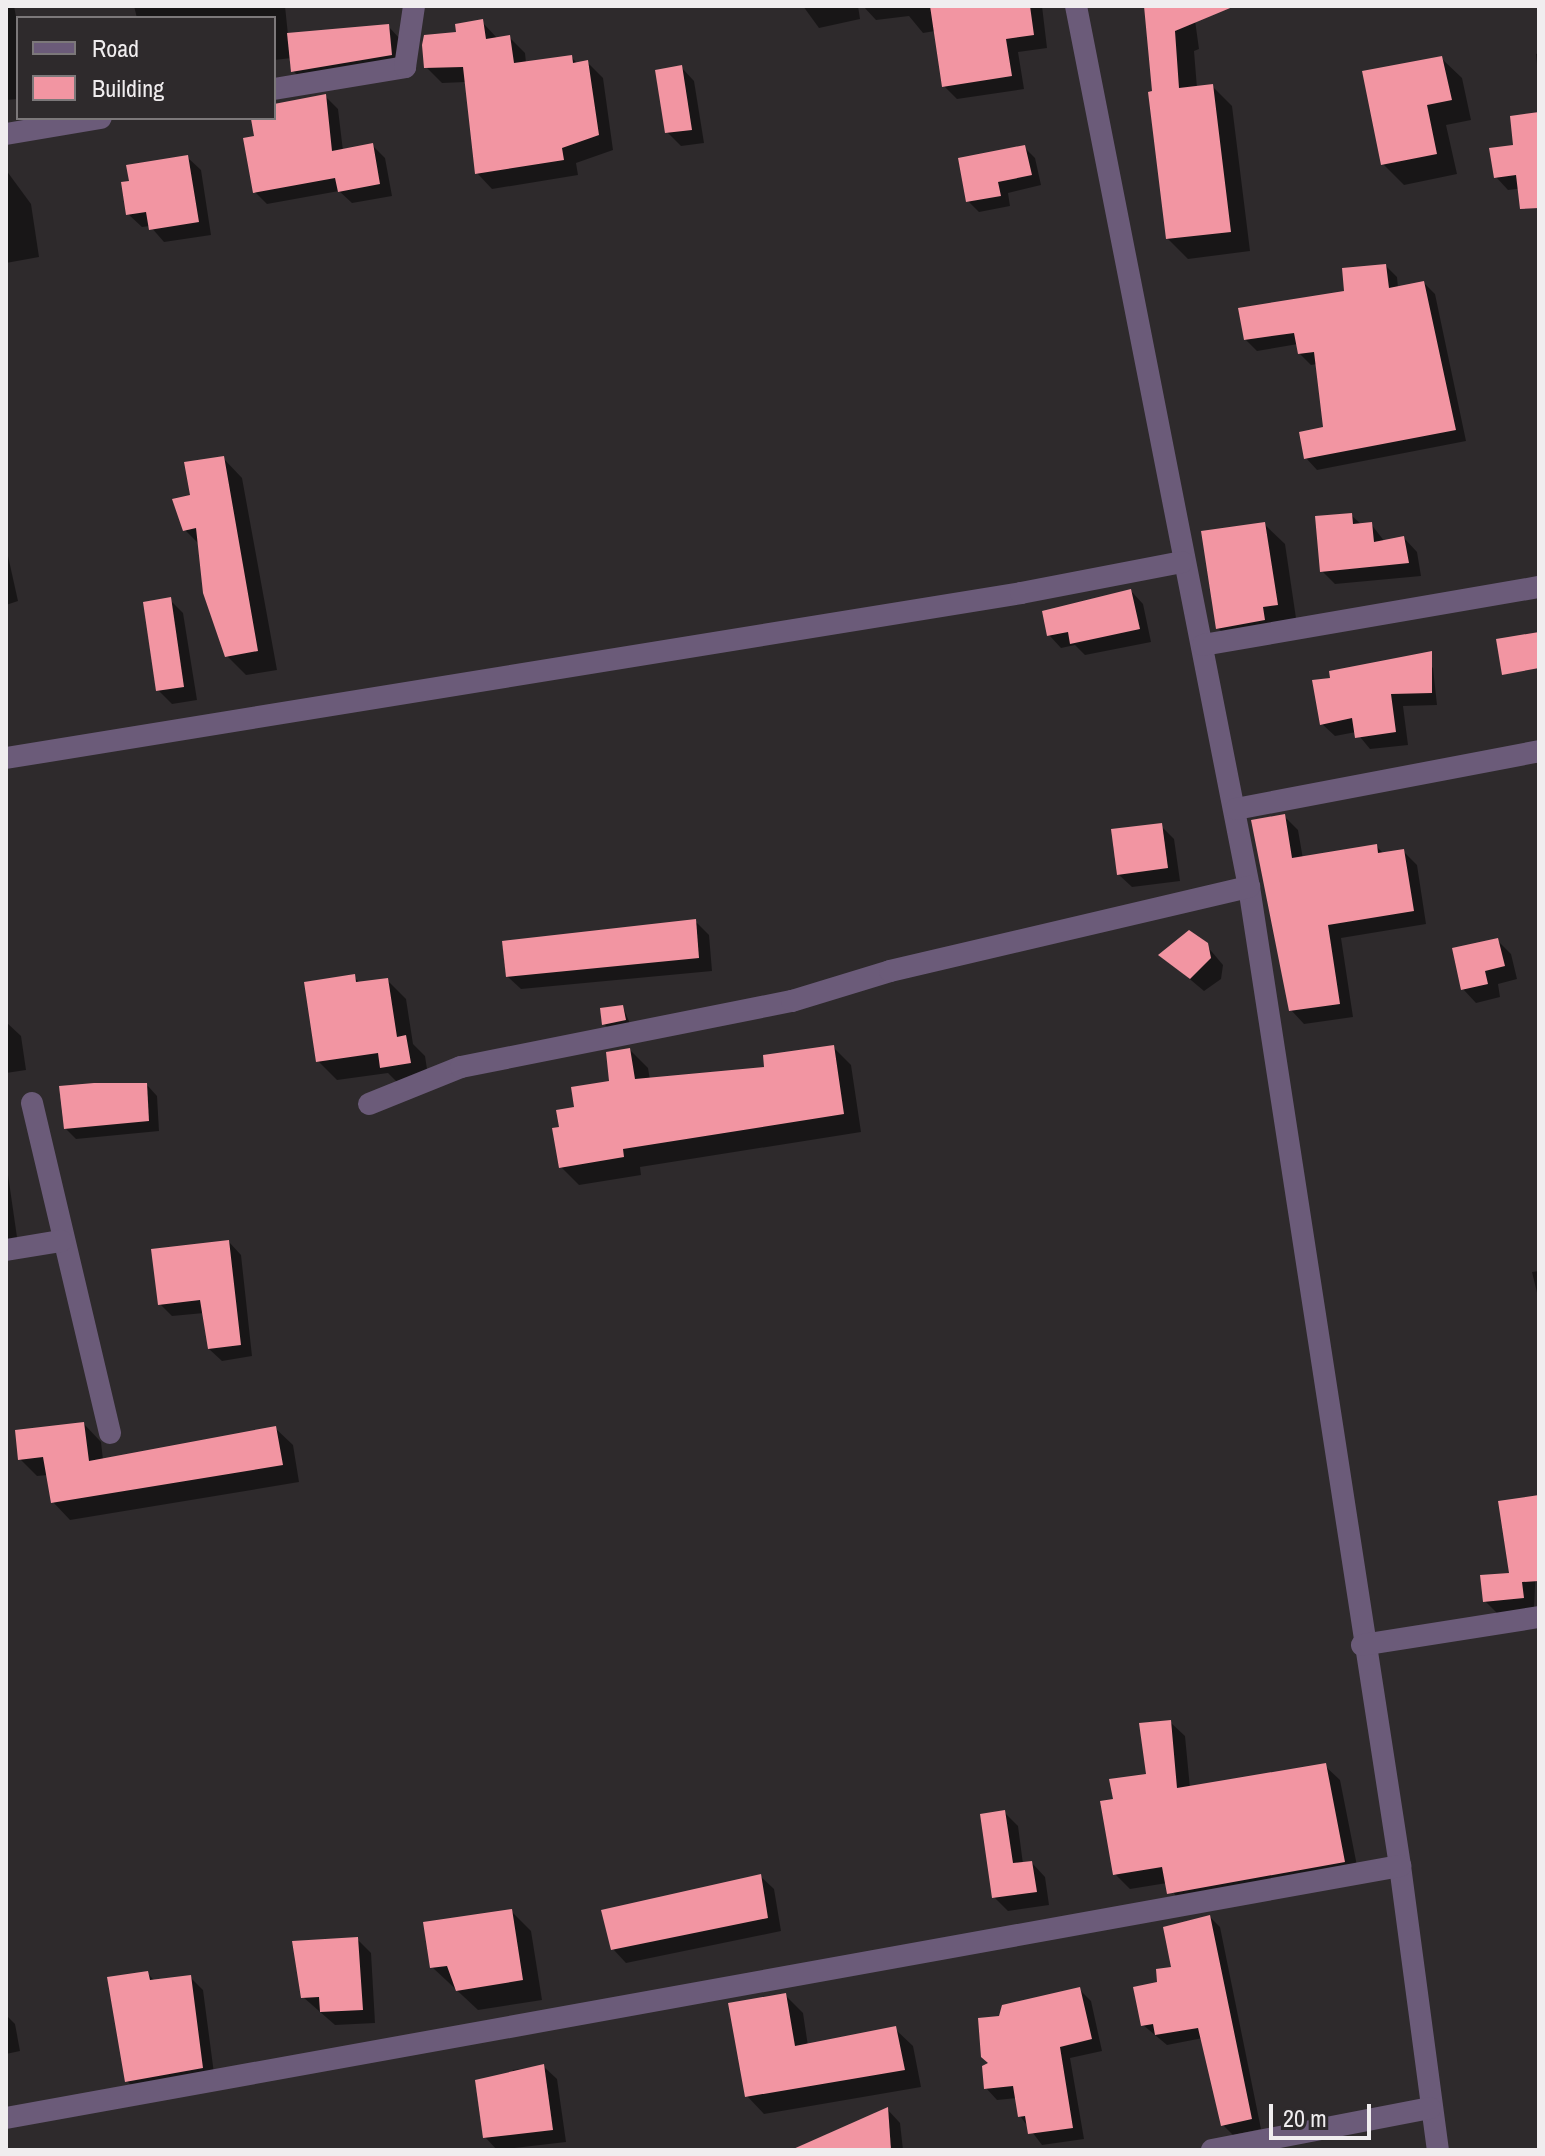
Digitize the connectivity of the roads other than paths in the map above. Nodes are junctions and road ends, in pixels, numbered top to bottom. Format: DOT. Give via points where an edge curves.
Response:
graph roads {
  1 [pos="414,6"];
  2 [pos="1076,6"];
  3 [pos="276,89"];
  4 [pos="89,120"];
  5 [pos="6,134"];
  6 [pos="1182,562"];
  7 [pos="1539,587"];
  8 [pos="1203,645"];
  9 [pos="1539,751"];
  10 [pos="6,758"];
  11 [pos="1236,809"];
  12 [pos="1249,887"];
  13 [pos="32,1103"];
  14 [pos="369,1104"];
  15 [pos="61,1241"];
  16 [pos="6,1250"];
  17 [pos="110,1433"];
  18 [pos="1539,1617"];
  19 [pos="1362,1645"];
  20 [pos="1400,1866"];
  21 [pos="1430,2108"];
  22 [pos="6,2118"];
  23 [pos="1212,2150"];
  24 [pos="1438,2150"];
  1 -- 3 [label="street" via="405,67"];
  2 -- 6 [label="street"];
  4 -- 5 [label="street"];
  6 -- 8 [label="street"];
  6 -- 10 [label="street" via="1021,593"];
  7 -- 8 [label="street"];
  8 -- 11 [label="street"];
  9 -- 11 [label="street"];
  11 -- 12 [label="street"];
  12 -- 14 [label="street" via="890,971 792,1001 461,1067"];
  12 -- 19 [label="street"];
  13 -- 15 [label="street"];
  15 -- 16 [label="street"];
  15 -- 17 [label="street"];
  18 -- 19 [label="street"];
  19 -- 20 [label="street"];
  20 -- 21 [label="street"];
  20 -- 22 [label="street"];
  21 -- 23 [label="street"];
  21 -- 24 [label="street"];
}
